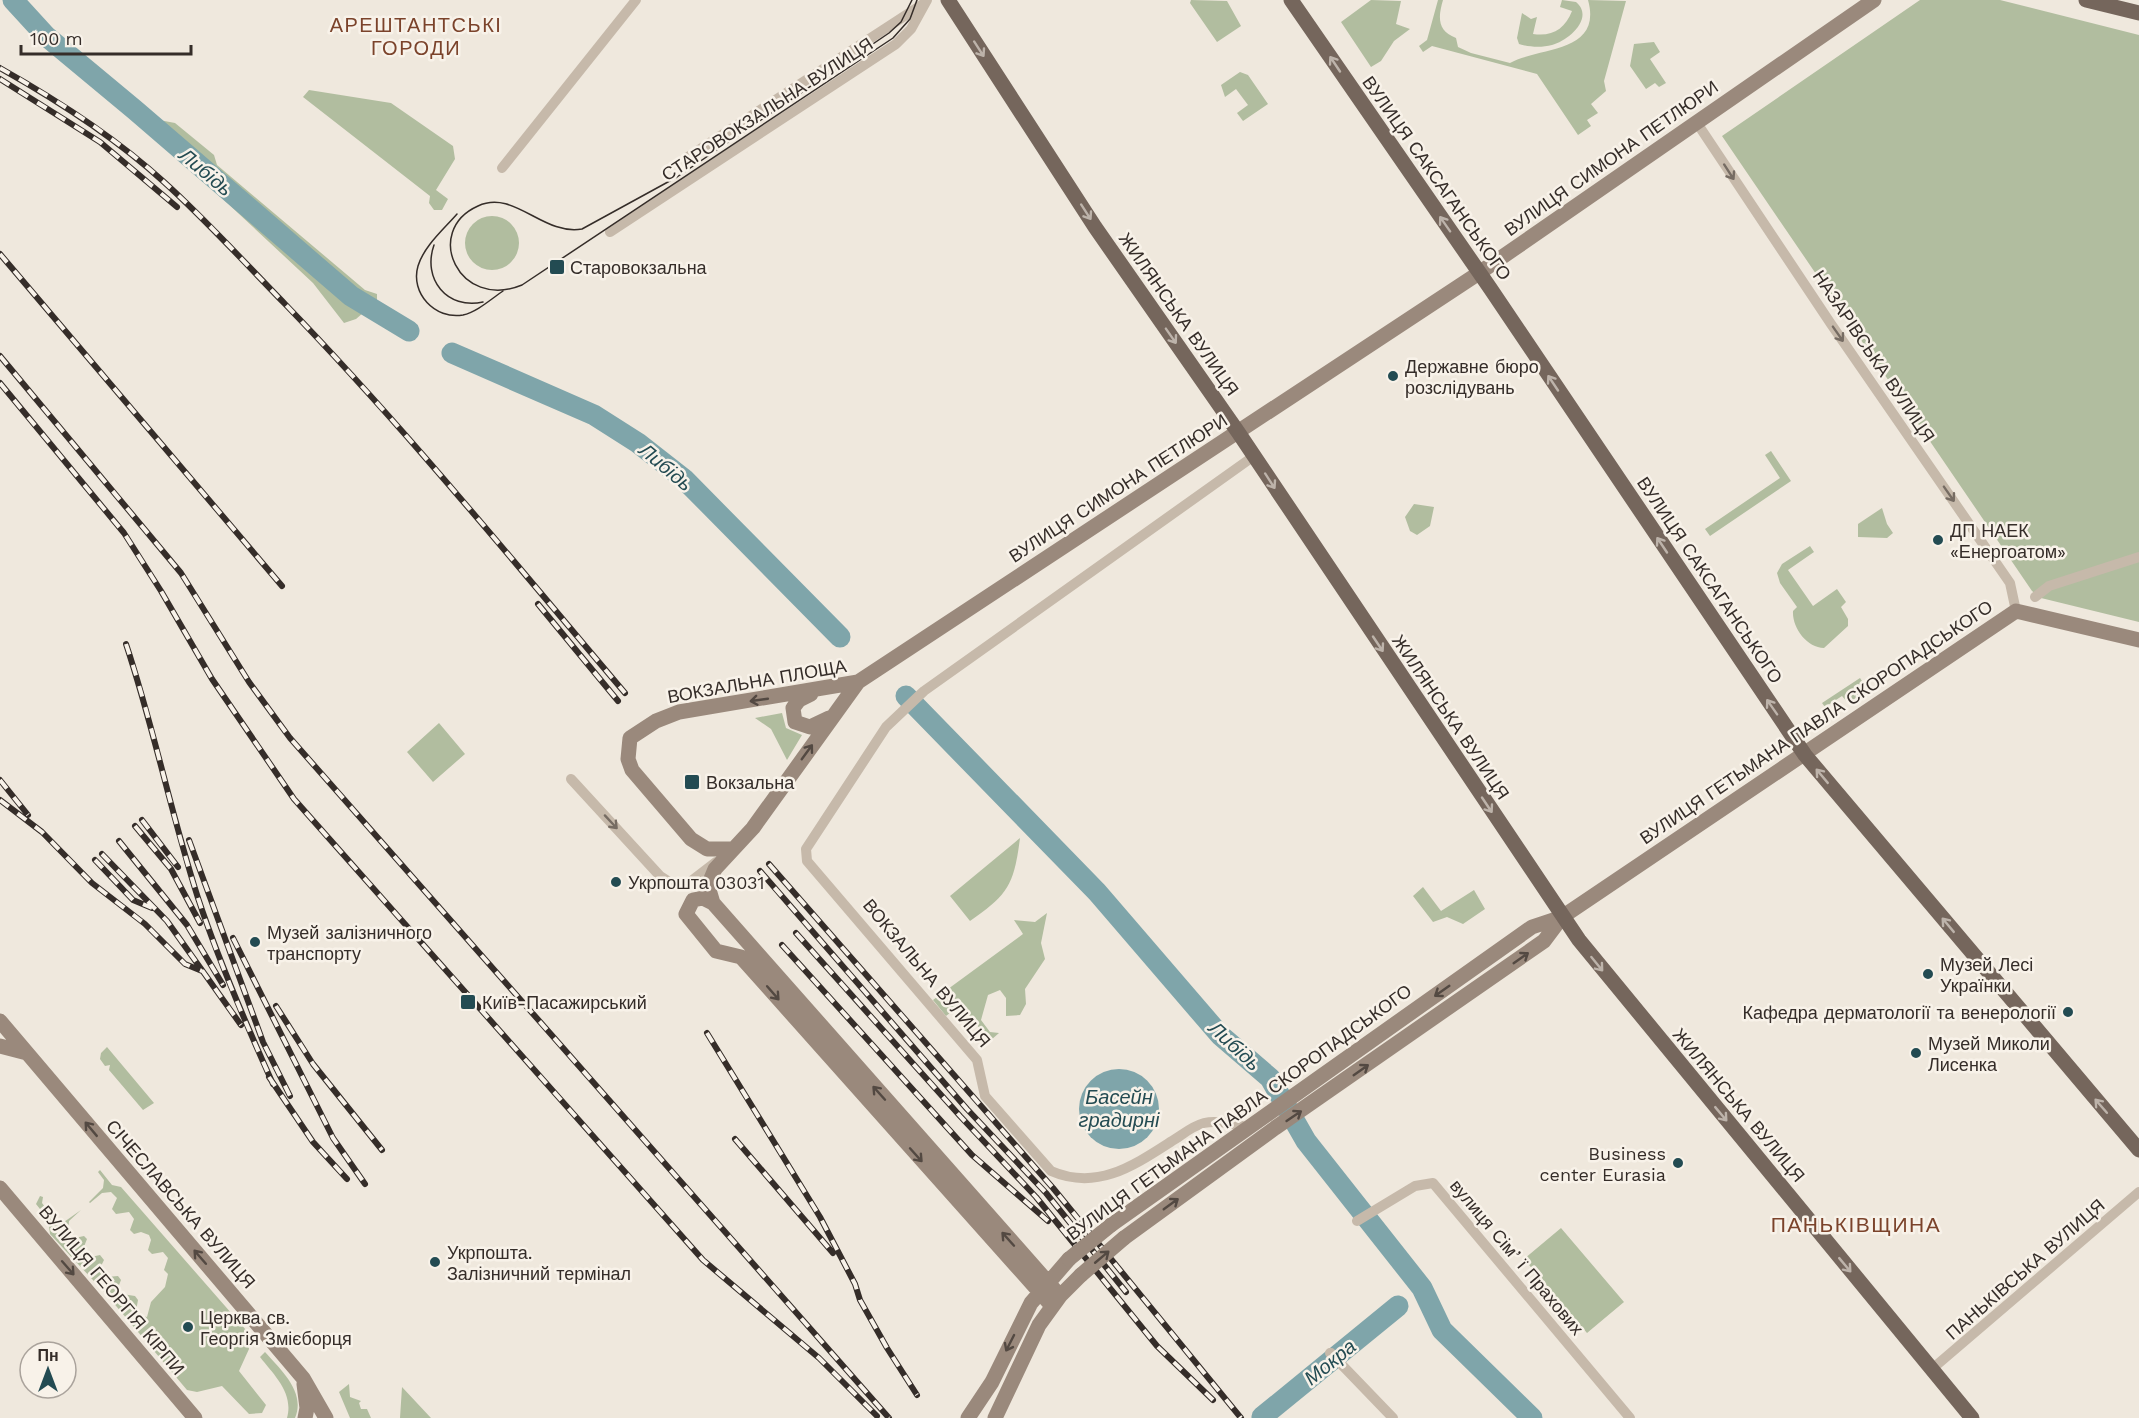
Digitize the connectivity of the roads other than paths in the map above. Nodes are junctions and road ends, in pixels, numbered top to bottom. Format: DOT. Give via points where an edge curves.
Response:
graph roads {
  1 [pos="636,0"];
  2 [pos="928,0"];
  3 [pos="948,0"];
  4 [pos="1290,0"];
  5 [pos="1874,0"];
  6 [pos="2086,0"];
  7 [pos="2139,13"];
  8 [pos="1697,123"];
  9 [pos="688,158"];
  10 [pos="502,168"];
  11 [pos="610,232"];
  12 [pos="1479,273"];
  13 [pos="1238,432"];
  14 [pos="1254,456"];
  15 [pos="2139,557"];
  16 [pos="2035,597"];
  17 [pos="2016,610"];
  18 [pos="2139,640"];
  19 [pos="858,682"];
  20 [pos="815,692"];
  21 [pos="836,712"];
  22 [pos="1805,755"];
  23 [pos="571,779"];
  24 [pos="726,855"];
  25 [pos="713,903"];
  26 [pos="1562,917"];
  27 [pos="737,932"];
  28 [pos="731,954"];
  29 [pos="0,1021"];
  30 [pos="0,1046"];
  31 [pos="27,1053"];
  32 [pos="1246,1127"];
  33 [pos="2139,1150"];
  34 [pos="0,1188"];
  35 [pos="2139,1192"];
  36 [pos="1357,1221"];
  37 [pos="1043,1287"];
  38 [pos="1056,1301"];
  39 [pos="1341,1364"];
  40 [pos="1932,1369"];
  41 [pos="303,1378"];
  42 [pos="195,1418"];
  43 [pos="304,1418"];
  44 [pos="326,1418"];
  45 [pos="968,1418"];
  46 [pos="996,1418"];
  47 [pos="1393,1418"];
  48 [pos="1630,1418"];
  49 [pos="1972,1418"];
  1 -- 10 [label="street"];
  2 -- 9 [label="street, СТАРОВОКЗАЛЬНА ВУЛИЦЯ"];
  2 -- 11 [label="street, СТАРОВОКЗАЛЬНА ВУЛИЦЯ" via="911,29 896,44"];
  3 -- 13 [label="main road, ЖИЛЯНСЬКА ВУЛИЦЯ, one-way" via="1095,226"];
  12 -- 4 [label="main road, ВУЛИЦЯ САКСАГАНСЬКОГО, one-way"];
  5 -- 8 [label="main road, ВУЛИЦЯ СИМОНА ПЕТЛЮРИ"];
  6 -- 7 [label="main road"];
  8 -- 12 [label="main road, ВУЛИЦЯ СИМОНА ПЕТЛЮРИ"];
  8 -- 17 [label="street, НАЗАРІВСЬКА ВУЛИЦЯ, one-way" via="2010,583"];
  12 -- 13 [label="main road, ВУЛИЦЯ СИМОНА ПЕТЛЮРИ"];
  22 -- 12 [label="main road, ВУЛИЦЯ САКСАГАНСЬКОГО, one-way"];
  13 -- 14 [label="main road, ЖИЛЯНСЬКА ВУЛИЦЯ"];
  13 -- 19 [label="main road, ВУЛИЦЯ СИМОНА ПЕТЛЮРИ"];
  14 -- 26 [label="main road, ЖИЛЯНСЬКА ВУЛИЦЯ, one-way"];
  14 -- 32 [label="street, ВОКЗАЛЬНА ВУЛИЦЯ" via="924,691 886,727 805,855 977,1060 985,1096 1051,1171 1063,1176 1103,1178 1202,1124"];
  15 -- 16 [label="street" via="2049,586"];
  17 -- 18 [label="main road, ВУЛИЦЯ ГЕТЬМАНА ПАВЛА СКОРОПАДСЬКОГО"];
  17 -- 22 [label="main road, ВУЛИЦЯ ГЕТЬМАНА ПАВЛА СКОРОПАДСЬКОГО"];
  19 -- 20 [label="main road, ВОКЗАЛЬНА ПЛОЩА"];
  19 -- 21 [label="main road, ВОКЗАЛЬНА ПЛОЩА"];
  20 -- 21 [label="main road" via="799,700 794,708 795,722 810,727"];
  20 -- 24 [label="main road, ВОКЗАЛЬНА ПЛОЩА, one-way" via="679,712 630,738 628,759 632,770 691,839"];
  24 -- 21 [label="main road, ВОКЗАЛЬНА ПЛОЩА, one-way" via="753,828"];
  22 -- 26 [label="main road, ВУЛИЦЯ ГЕТЬМАНА ПАВЛА СКОРОПАДСЬКОГО"];
  33 -- 22 [label="main road, ВУЛИЦЯ САКСАГАНСЬКОГО, one-way"];
  23 -- 24 [label="street, ВОКЗАЛЬНА ПЛОЩА, one-way" via="660,876 674,885 690,882"];
  24 -- 25 [label="main road" via="708,885"];
  25 -- 27 [label="main road"];
  25 -- 28 [label="main road" via="703,898 693,900 687,909 688,919 716,951"];
  26 -- 32 [label="main road, ВУЛИЦЯ ГЕТЬМАНА ПАВЛА СКОРОПАДСЬКОГО, one-way" via="1532,927"];
  38 -- 26 [label="main road, ВУЛИЦЯ ГЕТЬМАНА ПАВЛА СКОРОПАДСЬКОГО, one-way, bridge" via="1124,1238 1544,941"];
  26 -- 40 [label="main road, ЖИЛЯНСЬКА ВУЛИЦЯ, one-way" via="1652,1032"];
  27 -- 28 [label="main road" via="740,942"];
  37 -- 27 [label="main road, one-way"];
  28 -- 37 [label="main road, one-way" via="741,957"];
  29 -- 31 [label="main road, СІЧЕСЛАВСЬКА ВУЛИЦЯ"];
  30 -- 31 [label="main road"];
  41 -- 31 [label="main road, СІЧЕСЛАВСЬКА ВУЛИЦЯ, one-way"];
  32 -- 37 [label="main road, ВУЛИЦЯ ГЕТЬМАНА ПАВЛА СКОРОПАДСЬКОГО, bridge" via="1111,1225 1069,1259"];
  34 -- 42 [label="main road, ВУЛИЦЯ ГЕОРГІЯ КІРПИ, one-way"];
  35 -- 40 [label="street, ПАНЬКІВСЬКА ВУЛИЦЯ"];
  36 -- 48 [label="street, вулиця Сімʼї Прахових" via="1415,1186 1432,1183"];
  37 -- 38 [label="main road"];
  37 -- 45 [label="main road, ВУЛИЦЯ ГЕТЬМАНА ПАВЛА СКОРОПАДСЬКОГО, one-way"];
  38 -- 46 [label="main road, ВУЛИЦЯ ГЕТЬМАНА ПАВЛА СКОРОПАДСЬКОГО" via="1028,1347"];
  39 -- 47 [label="street"];
  40 -- 49 [label="main road, ЖИЛЯНСЬКА ВУЛИЦЯ"];
  41 -- 43 [label="main road" via="307,1408"];
  41 -- 44 [label="main road, СІЧЕСЛАВСЬКА ВУЛИЦЯ"];
}
